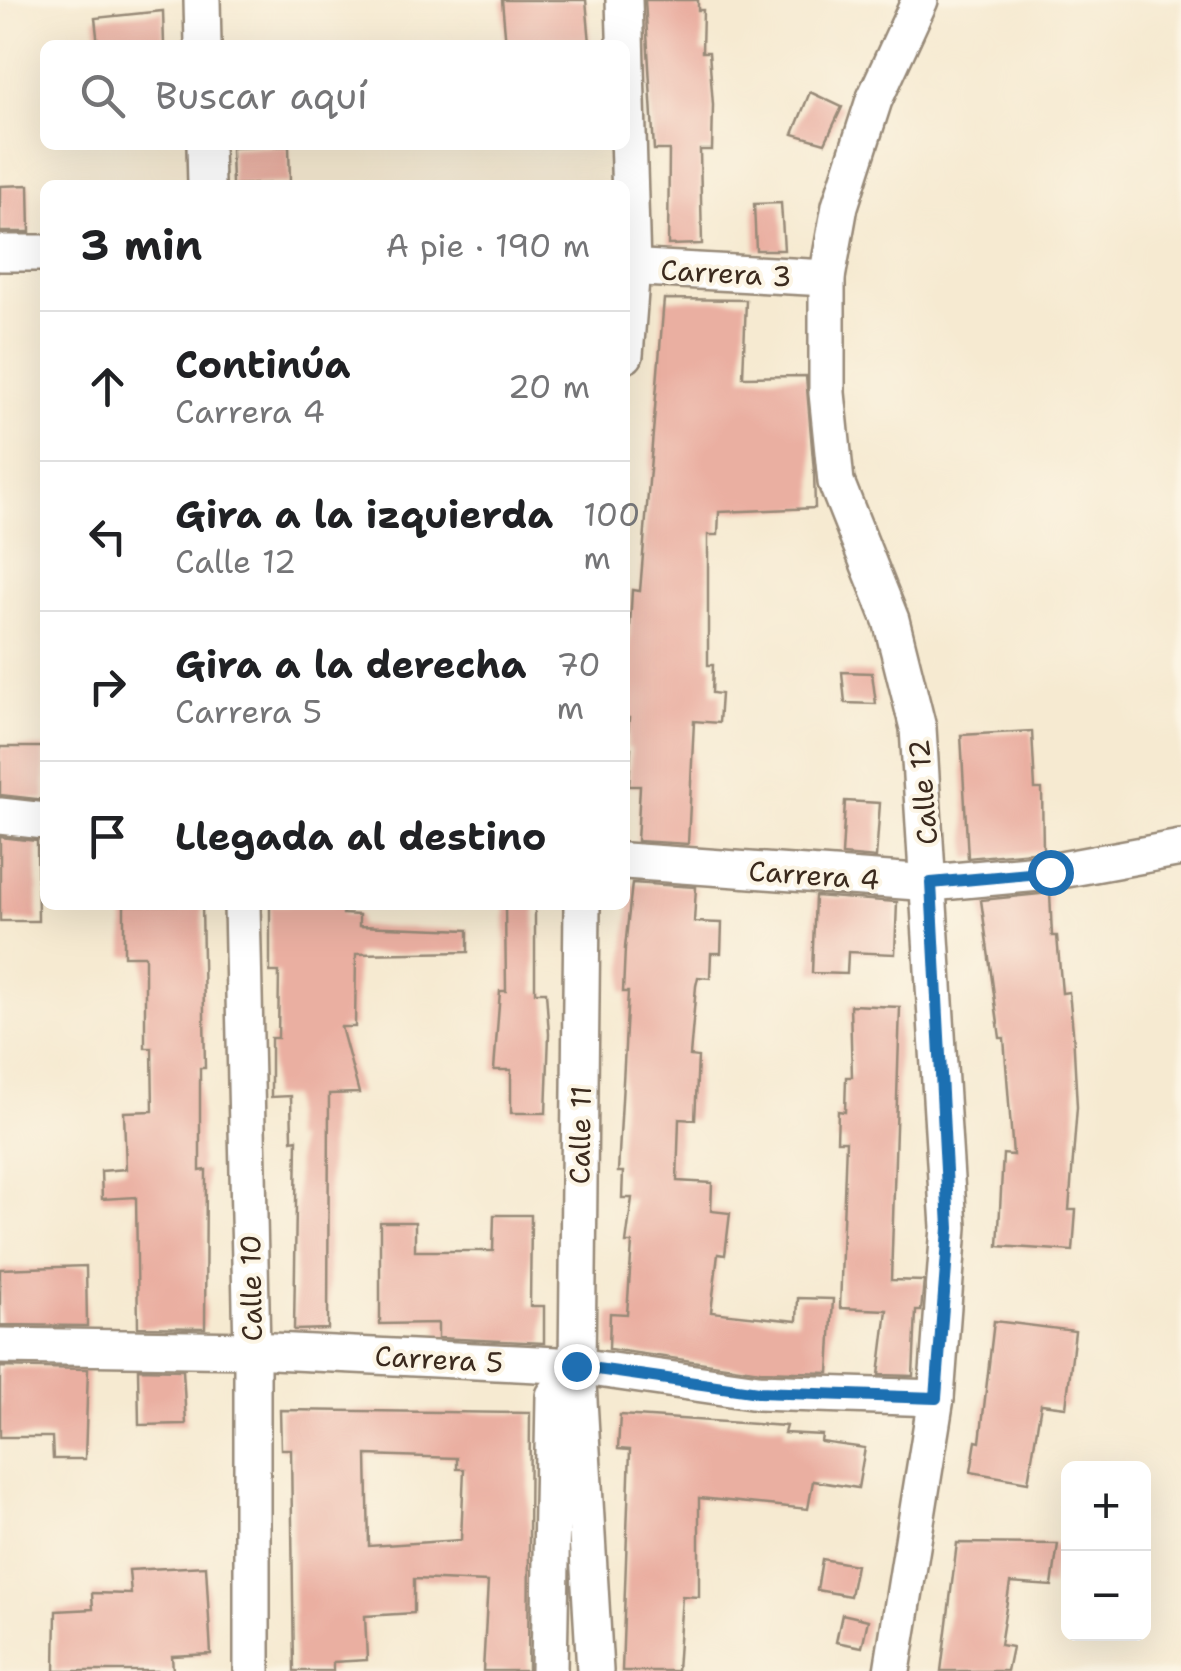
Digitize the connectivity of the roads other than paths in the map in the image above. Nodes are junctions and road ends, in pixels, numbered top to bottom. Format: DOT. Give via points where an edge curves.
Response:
graph roads {
  1 [pos="202,0"];
  2 [pos="624,0"];
  3 [pos="920,0"];
  4 [pos="203,40"];
  5 [pos="625,40"];
  6 [pos="205,150"];
  7 [pos="627,150"];
  8 [pos="206,180"];
  9 [pos="627,180"];
  10 [pos="0,253"];
  11 [pos="40,253"];
  12 [pos="630,267"];
  13 [pos="827,278"];
  14 [pos="0,816"];
  15 [pos="40,820"];
  16 [pos="1181,848"];
  17 [pos="630,862"];
  18 [pos="931,883"];
  19 [pos="242,910"];
  20 [pos="582,910"];
  21 [pos="0,1346"];
  22 [pos="252,1350"];
  23 [pos="576,1366"];
  24 [pos="936,1398"];
  25 [pos="252,1671"];
  26 [pos="550,1671"];
  27 [pos="595,1671"];
  28 [pos="892,1671"];
  1 -- 4 [label="street"];
  2 -- 5 [label="street"];
  3 -- 13 [label="street, Calle 12" via="874,100 840,206"];
  6 -- 8 [label="street"];
  7 -- 9 [label="street"];
  10 -- 11 [label="street"];
  12 -- 13 [label="street, Carrera 3"];
  13 -- 18 [label="street, Calle 12" via="827,393 836,482 891,620 918,728"];
  14 -- 15 [label="street"];
  16 -- 18 [label="street, Carrera 4" via="1050,872"];
  17 -- 18 [label="street, Carrera 4"];
  18 -- 24 [label="street, Calle 12" via="949,1228"];
  19 -- 22 [label="street, Calle 10"];
  20 -- 23 [label="street, Calle 11"];
  21 -- 22 [label="street, Carrera 5"];
  22 -- 23 [label="street, Carrera 5"];
  22 -- 25 [label="street, Calle 10"];
  23 -- 24 [label="street, Carrera 5" via="758,1392"];
  23 -- 26 [label="street, Calle 11" via="554,1396"];
  23 -- 27 [label="street, Calle 11"];
  24 -- 28 [label="street, Calle 12"];
}
